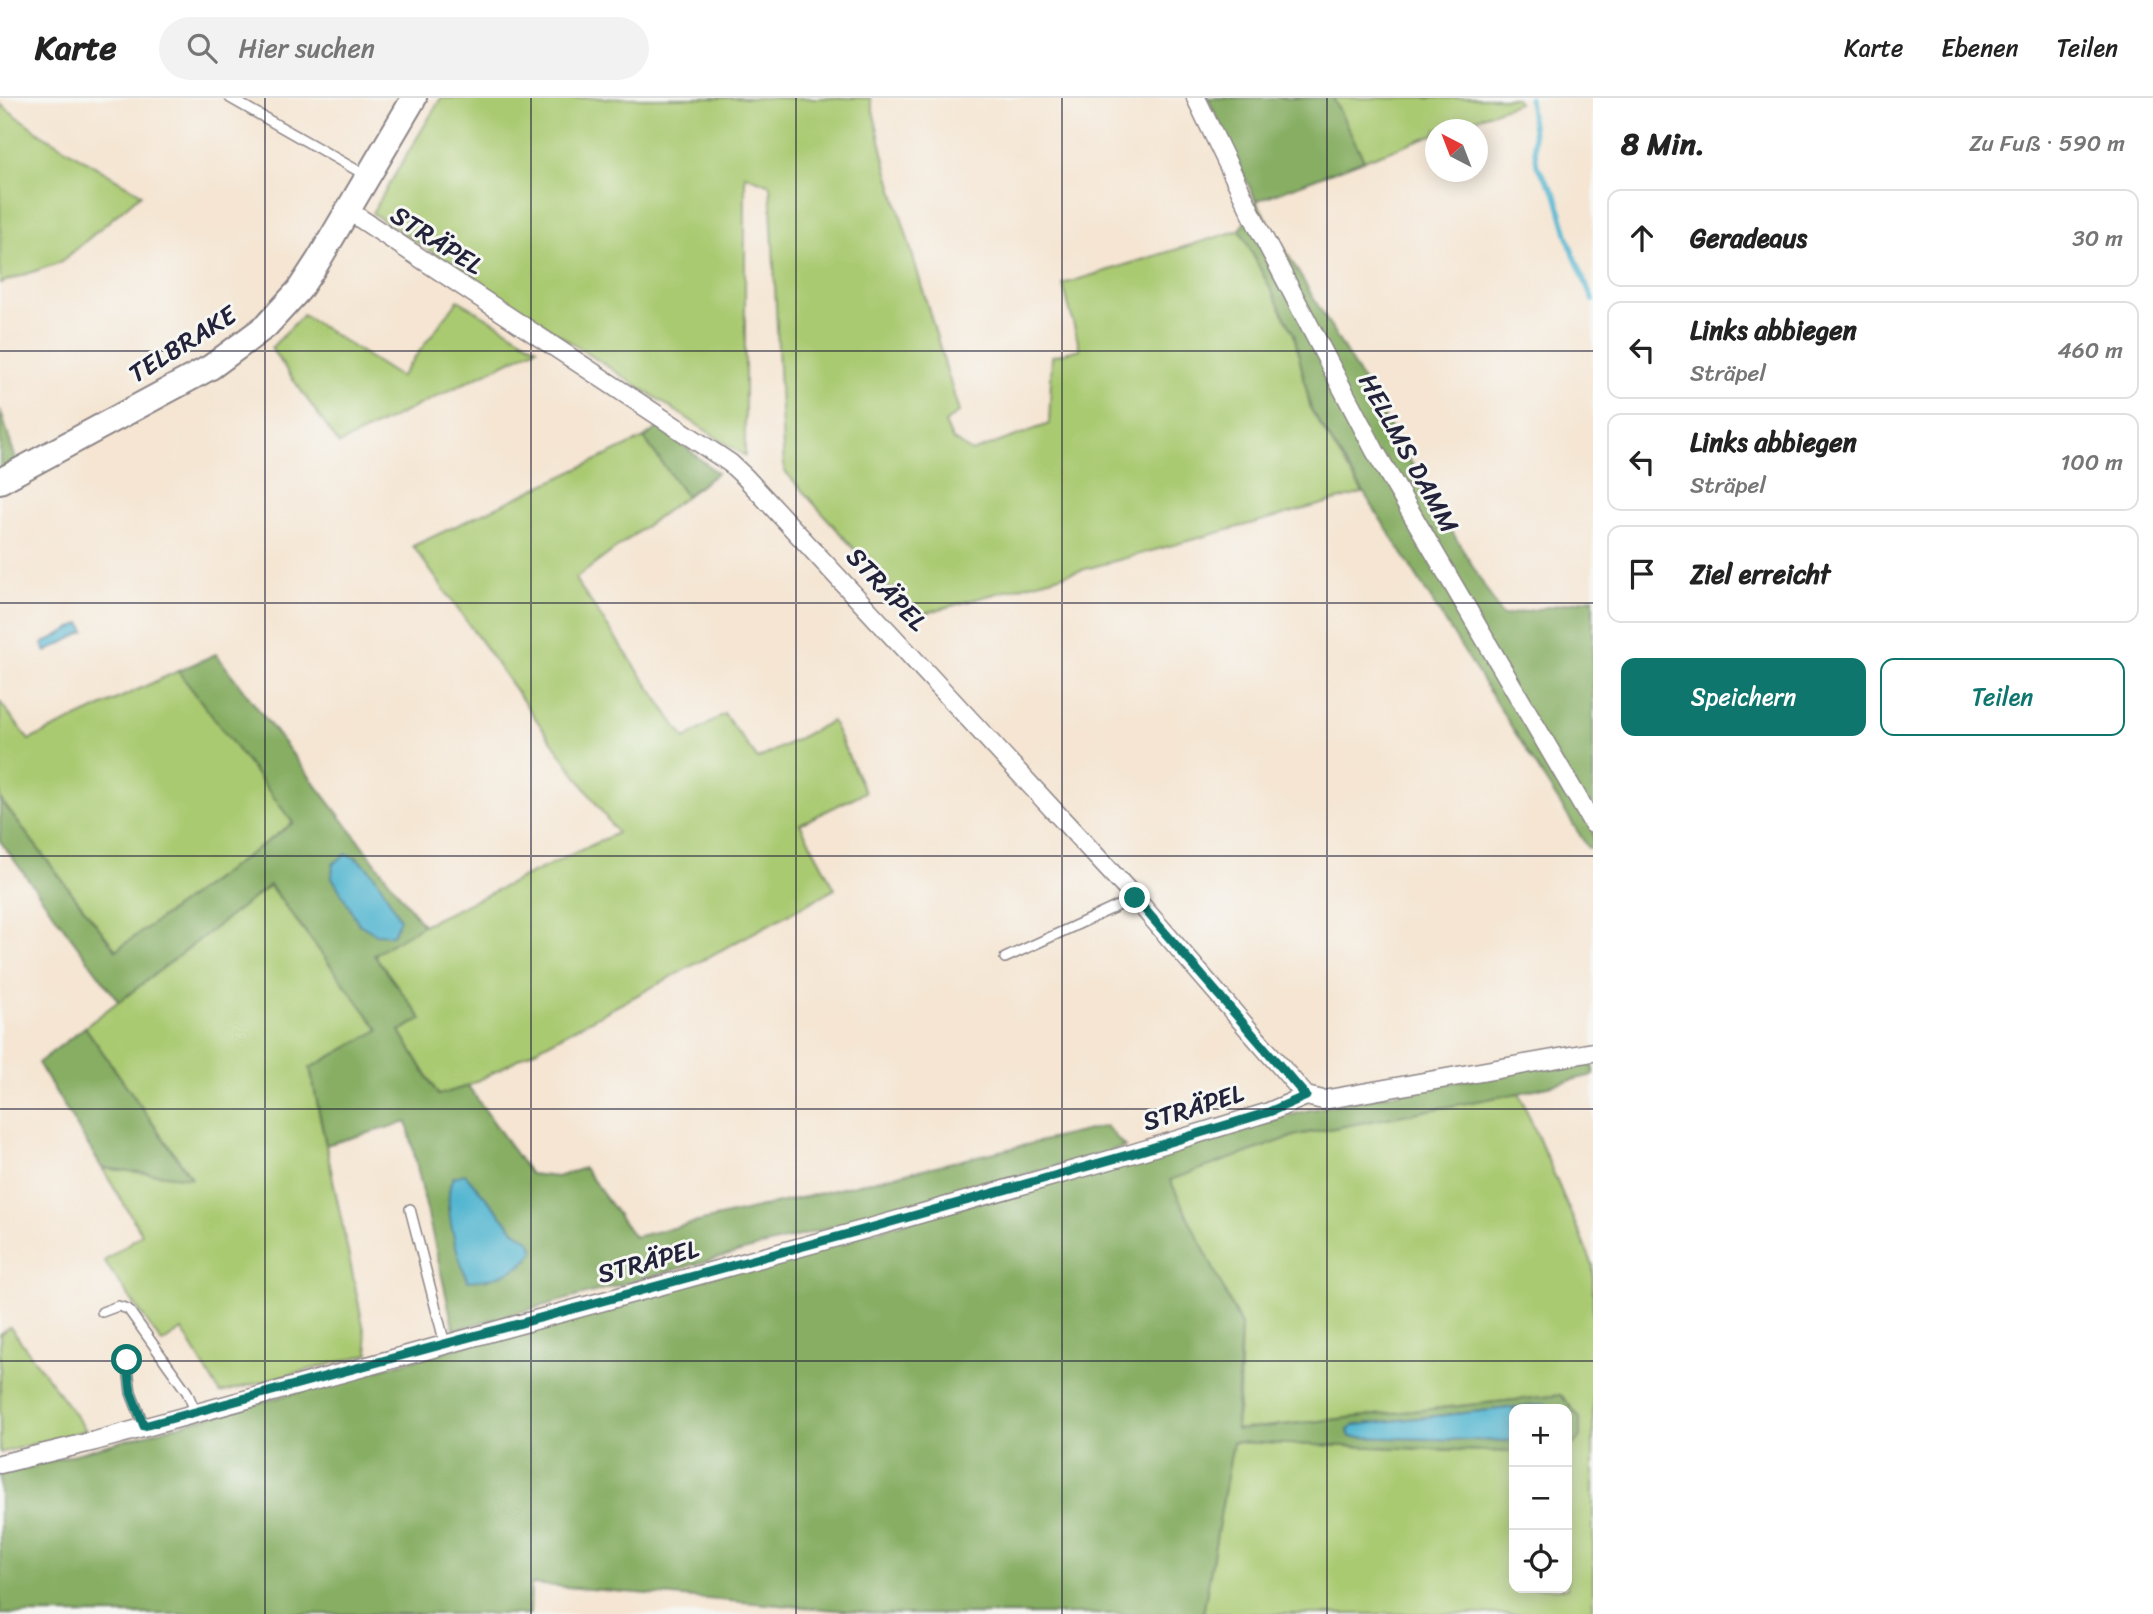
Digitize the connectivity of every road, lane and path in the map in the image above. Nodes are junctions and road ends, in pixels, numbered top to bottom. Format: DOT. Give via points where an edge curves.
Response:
graph roads {
  1 [pos="230,98"];
  2 [pos="414,98"];
  3 [pos="1196,98"];
  4 [pos="369,177"];
  5 [pos="349,211"];
  6 [pos="0,481"];
  7 [pos="1593,824"];
  8 [pos="1135,898"];
  9 [pos="1005,958"];
  10 [pos="1593,1052"];
  11 [pos="1306,1096"];
  12 [pos="410,1209"];
  13 [pos="102,1311"];
  14 [pos="445,1344"];
  15 [pos="127,1360"];
  16 [pos="195,1413"];
  17 [pos="144,1426"];
  18 [pos="0,1464"];
  1 -- 4 [label="lane"];
  2 -- 4 [label="street, TELBRAKE"];
  3 -- 7 [label="street, HELLMS DAMM" via="1375,451"];
  4 -- 5 [label="street, TELBRAKE"];
  5 -- 6 [label="street, TELBRAKE" via="299,290 239,348"];
  5 -- 8 [label="street, STRÄPEL" via="730,463 779,510"];
  8 -- 9 [label="lane"];
  8 -- 11 [label="street, STRÄPEL"];
  10 -- 11 [label="street, STRÄPEL" via="1323,1100"];
  11 -- 14 [label="street, STRÄPEL" via="1269,1112 1104,1161"];
  12 -- 14 [label="lane"];
  13 -- 16 [label="lane" via="118,1306 128,1309 187,1392"];
  14 -- 16 [label="street, STRÄPEL"];
  15 -- 17 [label="lane" via="131,1393"];
  16 -- 17 [label="street, STRÄPEL"];
  17 -- 18 [label="street, STRÄPEL"];
}
